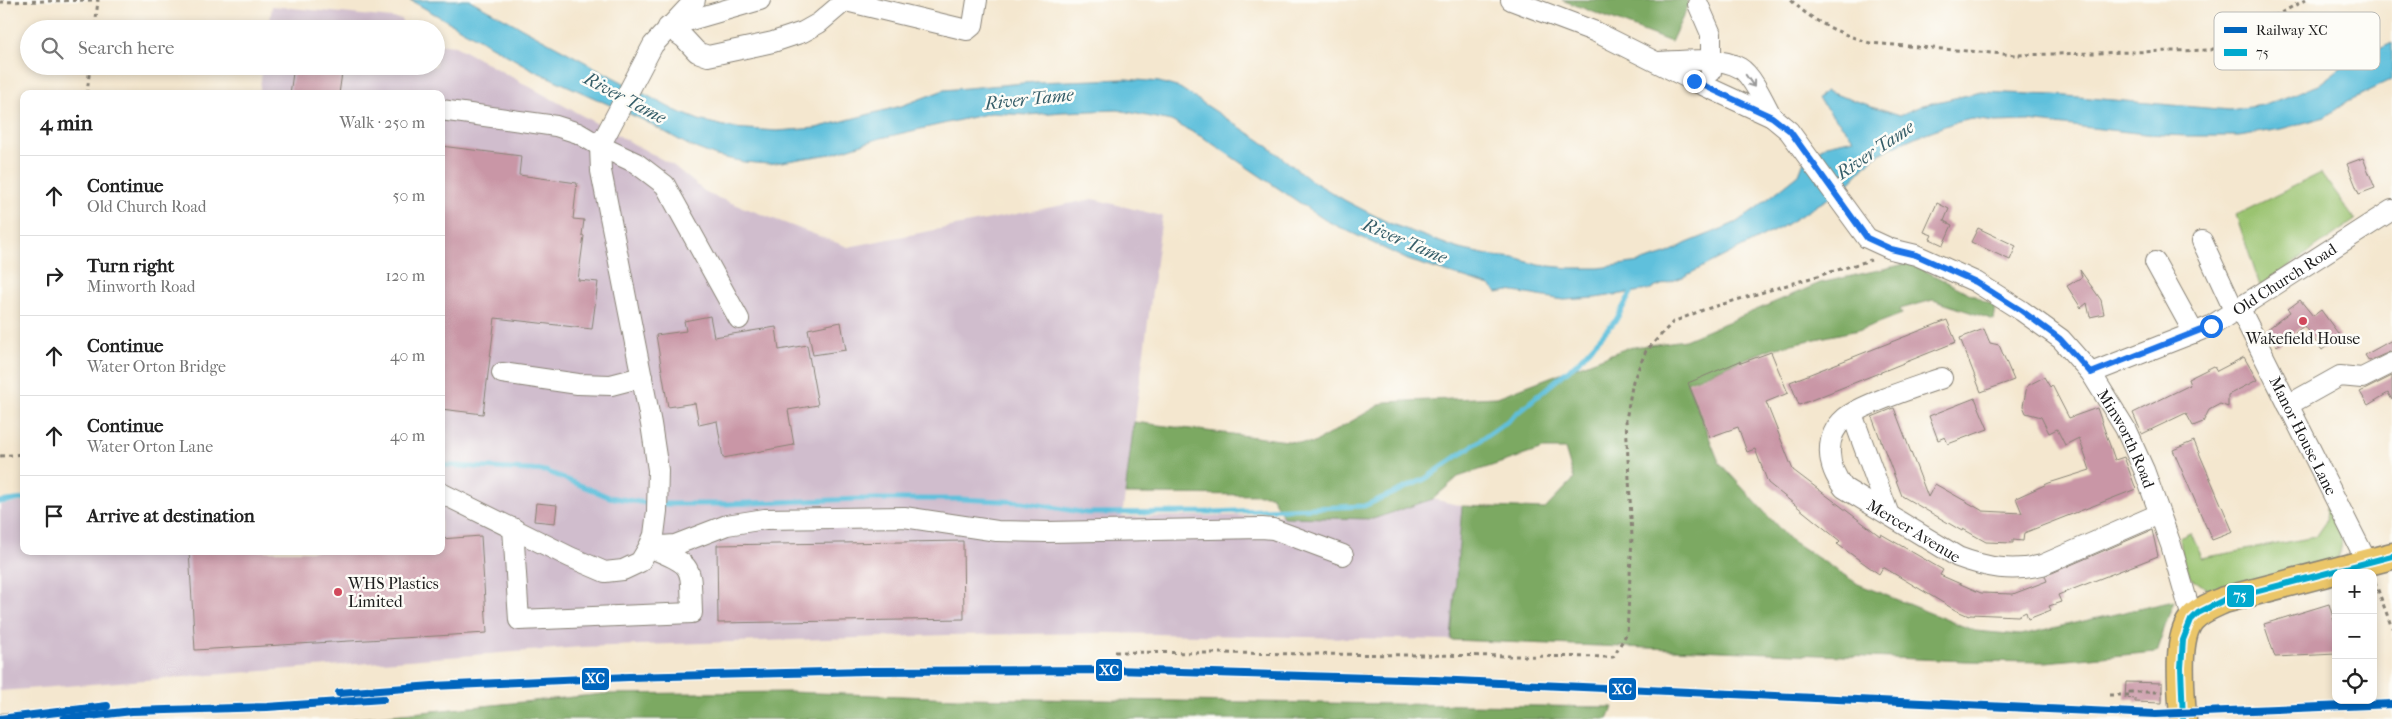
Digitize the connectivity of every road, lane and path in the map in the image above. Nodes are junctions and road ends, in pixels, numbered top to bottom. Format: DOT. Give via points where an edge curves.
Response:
graph roads {
  1 [pos="695,0"];
  2 [pos="760,0"];
  3 [pos="846,0"];
  4 [pos="977,0"];
  5 [pos="1510,0"];
  6 [pos="1791,0"];
  7 [pos="2306,0"];
  8 [pos="0,2"];
  9 [pos="1698,4"];
  10 [pos="2283,12"];
  11 [pos="96,20"];
  12 [pos="668,27"];
  13 [pos="2214,48"];
  14 [pos="1711,60"];
  15 [pos="1656,62"];
  16 [pos="89,75"];
  17 [pos="87,90"];
  18 [pos="1715,90"];
  19 [pos="445,111"];
  20 [pos="1772,117"];
  21 [pos="600,146"];
  22 [pos="2392,210"];
  23 [pos="2202,241"];
  24 [pos="1891,249"];
  25 [pos="2155,262"];
  26 [pos="2236,309"];
  27 [pos="739,319"];
  28 [pos="2194,333"];
  29 [pos="2392,363"];
  30 [pos="502,372"];
  31 [pos="2091,373"];
  32 [pos="642,377"];
  33 [pos="1942,378"];
  34 [pos="2288,404"];
  35 [pos="1852,414"];
  36 [pos="20,454"];
  37 [pos="0,456"];
  38 [pos="445,495"];
  39 [pos="2159,514"];
  40 [pos="1889,515"];
  41 [pos="513,528"];
  42 [pos="649,548"];
  43 [pos="1343,555"];
  44 [pos="2378,566"];
  45 [pos="2192,618"];
  46 [pos="2392,628"];
  47 [pos="1115,652"];
  48 [pos="2168,693"];
  49 [pos="2109,695"];
  50 [pos="2183,719"];
  1 -- 12 [label="street"];
  2 -- 12 [label="street"];
  3 -- 4 [label="street" via="967,30 973,24"];
  3 -- 12 [label="street" via="803,32 708,56 697,52"];
  5 -- 15 [label="street" via="1596,32"];
  6 -- 13 [label="path" via="1820,22 1870,43 2016,55"];
  7 -- 10 [label="path"];
  8 -- 11 [label="path" via="98,0"];
  9 -- 14 [label="street" via="1711,34"];
  12 -- 21 [label="street" via="653,45"];
  14 -- 15 [label="street"];
  14 -- 18 [label="street"];
  14 -- 20 [label="street, one-way" via="1740,68 1750,78"];
  15 -- 18 [label="street"];
  16 -- 17 [label="path"];
  18 -- 20 [label="street"];
  19 -- 21 [label="street" via="556,126 578,133"];
  20 -- 24 [label="street, Minworth Road" via="1790,131 1867,238"];
  21 -- 27 [label="street" via="636,163 665,185"];
  21 -- 32 [label="street" via="601,171"];
  22 -- 26 [label="street, Old Church Road"];
  23 -- 26 [label="street, Manor House Lane"];
  24 -- 31 [label="street, Minworth Road" via="1916,255 1976,282 2060,339"];
  24 -- 47 [label="path" via="1863,264 1673,322 1646,351 1633,381 1626,420 1632,537 1627,633 1614,657"];
  25 -- 28 [label="street"];
  26 -- 28 [label="street, Old Church Road"];
  26 -- 34 [label="street, Manor House Lane"];
  28 -- 31 [label="street, Old Church Road"];
  29 -- 34 [label="street" via="2362,378 2340,376"];
  30 -- 32 [label="street" via="578,384 612,385"];
  31 -- 39 [label="street, Minworth Road" via="2124,428 2144,470"];
  32 -- 42 [label="street" via="658,479 654,535"];
  33 -- 35 [label="street, Mercer Avenue"];
  34 -- 44 [label="street, Manor House Lane"];
  35 -- 40 [label="street"];
  35 -- 40 [label="street, Mercer Avenue" via="1844,419 1832,436 1829,446 1833,472 1844,488"];
  36 -- 37 [label="path"];
  38 -- 41 [label="street"];
  39 -- 40 [label="street, Mercer Avenue" via="2042,565 2016,569 1992,568 1958,557"];
  39 -- 45 [label="street, Minworth Road"];
  41 -- 42 [label="street" via="605,572 623,570 640,562"];
  41 -- 42 [label="street" via="519,620 692,613 690,571 686,564"];
  42 -- 43 [label="street" via="675,545 742,521 904,517 1016,532 1262,528"];
  44 -- 45 [label="main road" via="2224,600"];
  44 -- 46 [label="path"];
  45 -- 50 [label="main road" via="2184,632 2182,650"];
  48 -- 49 [label="path"];
}
